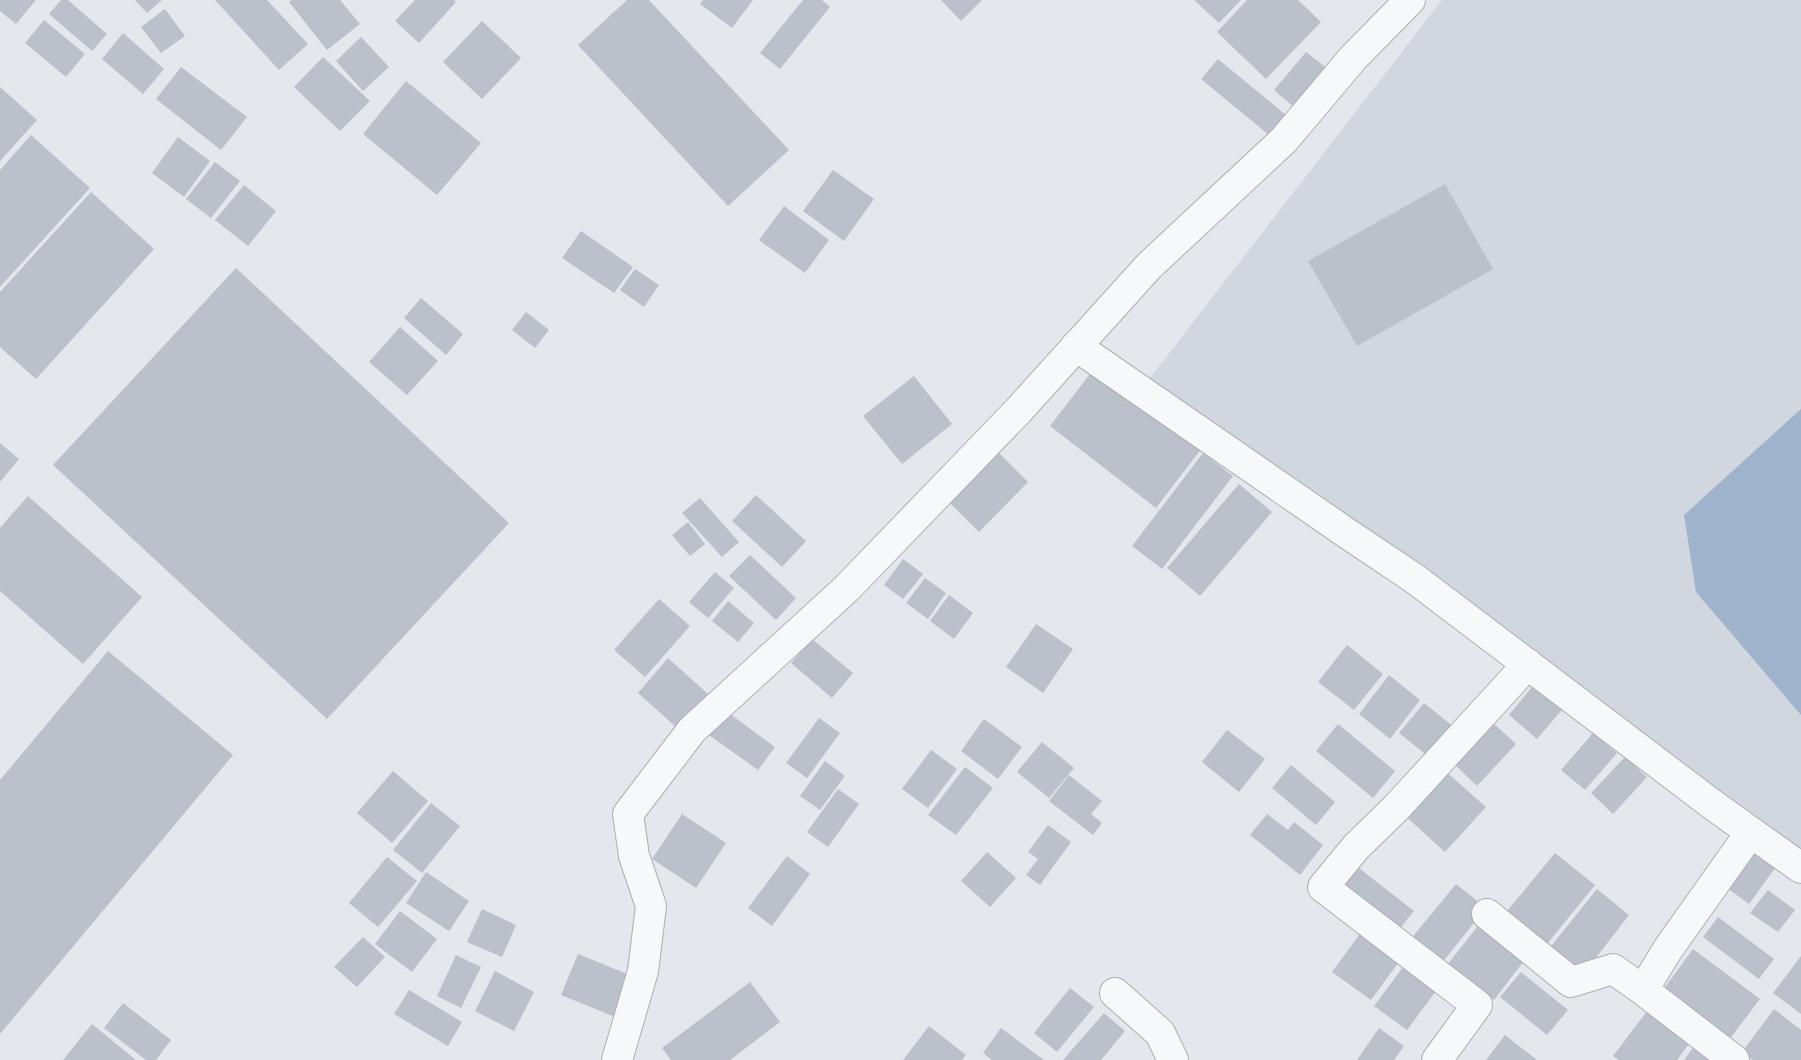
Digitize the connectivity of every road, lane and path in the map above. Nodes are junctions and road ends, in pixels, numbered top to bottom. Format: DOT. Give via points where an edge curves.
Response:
graph roads {
  1 [pos="1410,0"];
  2 [pos="1076,346"];
  3 [pos="1528,664"];
  4 [pos="1751,832"];
  5 [pos="1801,868"];
  6 [pos="1487,914"];
  7 [pos="1643,990"];
  8 [pos="1115,993"];
  9 [pos="617,1060"];
  10 [pos="1173,1060"];
  11 [pos="1437,1060"];
  12 [pos="1734,1060"];
  1 -- 2 [label="street" via="1353,58 1284,140 1149,266"];
  2 -- 3 [label="street" via="1415,579"];
  2 -- 9 [label="street" via="846,589 692,730 628,813 634,856 651,906 643,971"];
  3 -- 4 [label="street"];
  3 -- 11 [label="street" via="1323,887 1476,1005"];
  4 -- 5 [label="street"];
  4 -- 7 [label="street"];
  6 -- 7 [label="street" via="1571,982 1612,969"];
  7 -- 12 [label="street"];
  8 -- 10 [label="street" via="1160,1033"];
}
